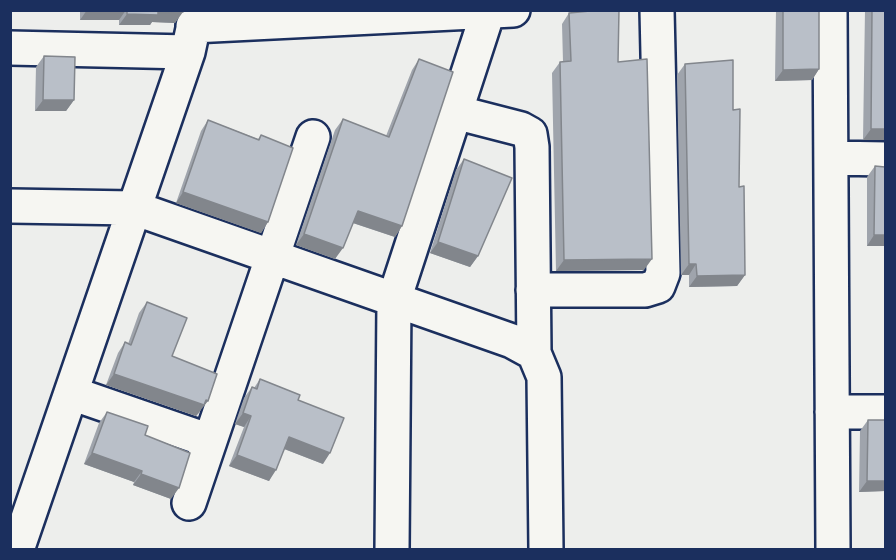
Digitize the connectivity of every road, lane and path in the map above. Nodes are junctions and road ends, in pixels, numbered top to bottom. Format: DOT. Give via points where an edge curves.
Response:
graph roads {
  1 [pos="657,10"];
  2 [pos="830,10"];
  3 [pos="500,11"];
  4 [pos="193,29"];
  5 [pos="10,48"];
  6 [pos="455,112"];
  7 [pos="313,137"];
  8 [pos="831,158"];
  9 [pos="885,159"];
  10 [pos="10,206"];
  11 [pos="134,208"];
  12 [pos="273,257"];
  13 [pos="533,290"];
  14 [pos="394,300"];
  15 [pos="534,353"];
  16 [pos="71,393"];
  17 [pos="832,412"];
  18 [pos="885,412"];
  19 [pos="210,441"];
  20 [pos="189,502"];
  21 [pos="17,549"];
  22 [pos="392,549"];
  23 [pos="546,549"];
  24 [pos="833,549"];
  1 -- 13 [label="street" via="663,273 658,286 645,290"];
  2 -- 8 [label="street"];
  3 -- 4 [label="street"];
  3 -- 6 [label="street"];
  4 -- 5 [label="street"];
  4 -- 11 [label="street"];
  6 -- 13 [label="street" via="530,134"];
  6 -- 14 [label="street"];
  7 -- 12 [label="street"];
  8 -- 9 [label="street"];
  8 -- 17 [label="street"];
  10 -- 11 [label="street"];
  11 -- 12 [label="street"];
  11 -- 16 [label="street"];
  12 -- 14 [label="street"];
  12 -- 19 [label="street"];
  13 -- 15 [label="street"];
  14 -- 15 [label="street" via="512,341"];
  14 -- 22 [label="street"];
  15 -- 23 [label="street" via="544,377"];
  16 -- 19 [label="street"];
  16 -- 21 [label="street"];
  17 -- 18 [label="street"];
  17 -- 24 [label="street"];
  19 -- 20 [label="street"];
}
